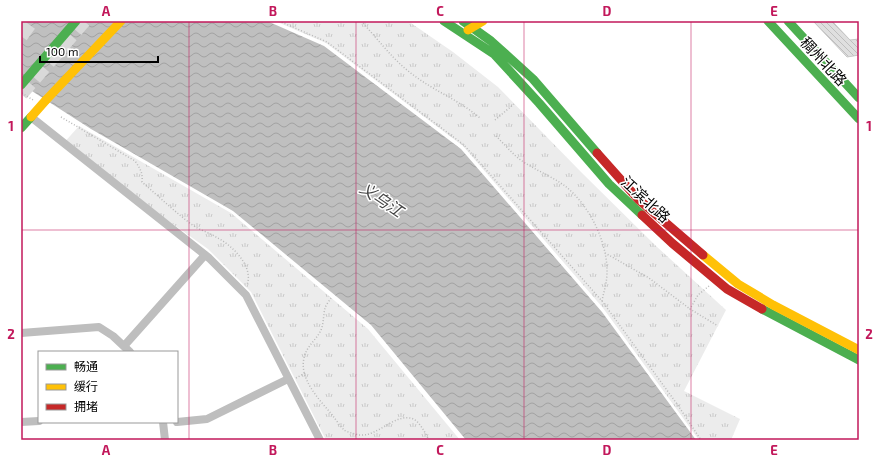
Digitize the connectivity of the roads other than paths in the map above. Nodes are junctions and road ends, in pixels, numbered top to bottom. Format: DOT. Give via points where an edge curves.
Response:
graph roads {
  1 [pos="76,21"];
  2 [pos="121,21"];
  3 [pos="444,21"];
  4 [pos="483,21"];
  5 [pos="768,21"];
  6 [pos="788,21"];
  7 [pos="464,25"];
  8 [pos="21,86"];
  9 [pos="859,98"];
  10 [pos="31,117"];
  11 [pos="859,119"];
  12 [pos="21,128"];
  13 [pos="205,255"];
  14 [pos="21,333"];
  15 [pos="127,349"];
  16 [pos="859,350"];
  17 [pos="859,360"];
  18 [pos="288,379"];
  19 [pos="38,421"];
  20 [pos="21,422"];
  21 [pos="178,422"];
  22 [pos="163,423"];
  23 [pos="165,440"];
  24 [pos="320,440"];
  1 -- 8 [label="main road"];
  2 -- 10 [label="main road, bridge"];
  3 -- 7 [label="main road, 江滨北路"];
  4 -- 7 [label="main road"];
  5 -- 11 [label="main road, 稠州北路"];
  6 -- 9 [label="main road, 稠州北路"];
  7 -- 16 [label="main road, 江滨北路" via="491,41 533,79 638,199 693,247 738,284"];
  7 -- 17 [label="main road, 江滨北路" via="539,103 609,184 672,243 727,289"];
  10 -- 12 [label="main road"];
  10 -- 13 [label="street"];
  13 -- 15 [label="street"];
  13 -- 18 [label="street" via="246,295"];
  14 -- 15 [label="street" via="99,327"];
  18 -- 21 [label="street" via="207,419"];
  18 -- 24 [label="street"];
  19 -- 20 [label="street"];
  22 -- 23 [label="street"];
}
